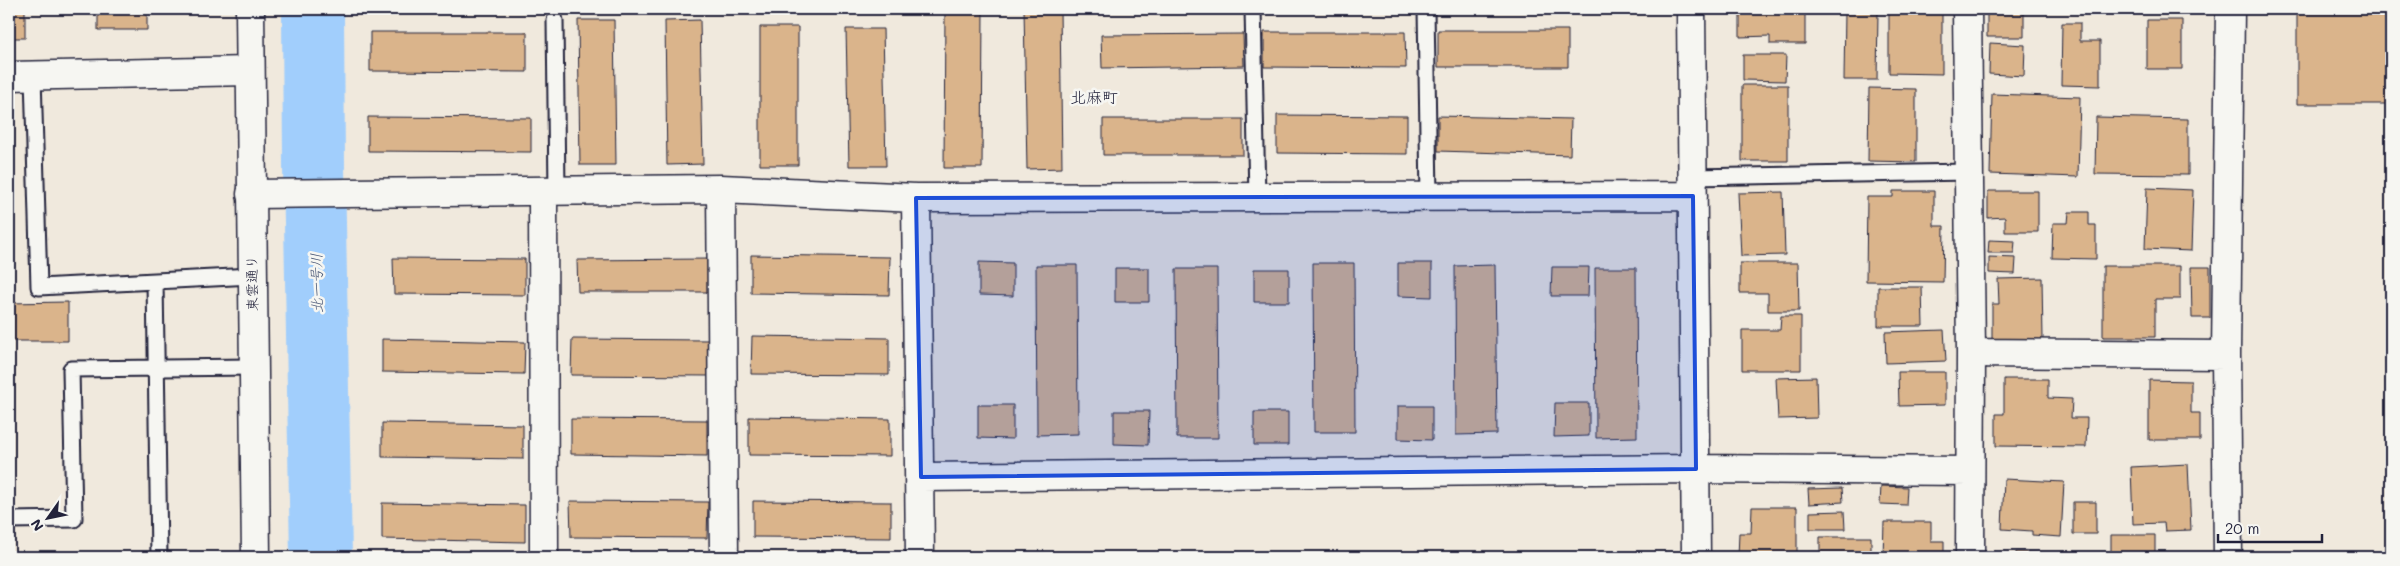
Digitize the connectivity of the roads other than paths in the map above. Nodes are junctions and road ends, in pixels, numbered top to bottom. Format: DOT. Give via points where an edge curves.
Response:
graph roads {
  1 [pos="250,9"];
  2 [pos="1252,9"];
  3 [pos="1426,9"];
  4 [pos="1691,9"];
  5 [pos="1967,9"];
  6 [pos="2230,9"];
  7 [pos="555,20"];
  8 [pos="250,71"];
  9 [pos="21,76"];
  10 [pos="1969,172"];
  11 [pos="1694,186"];
  12 [pos="721,189"];
  13 [pos="550,192"];
  14 [pos="251,194"];
  15 [pos="1257,197"];
  16 [pos="1429,197"];
  17 [pos="916,198"];
  18 [pos="252,276"];
  19 [pos="155,281"];
  20 [pos="1971,353"];
  21 [pos="2226,354"];
  22 [pos="253,367"];
  23 [pos="156,368"];
  24 [pos="1696,469"];
  25 [pos="1970,471"];
  26 [pos="921,477"];
  27 [pos="9,520"];
  28 [pos="159,557"];
  29 [pos="256,557"];
  30 [pos="544,557"];
  31 [pos="724,557"];
  32 [pos="920,557"];
  33 [pos="1696,557"];
  34 [pos="1970,557"];
  35 [pos="2228,557"];
  1 -- 8 [label="street, 東雲通り"];
  2 -- 15 [label="lane"];
  3 -- 16 [label="lane"];
  4 -- 11 [label="street"];
  5 -- 10 [label="street"];
  6 -- 21 [label="street"];
  7 -- 13 [label="lane"];
  8 -- 9 [label="street"];
  8 -- 14 [label="street, 東雲通り"];
  9 -- 19 [label="lane" via="39,287"];
  10 -- 11 [label="lane"];
  10 -- 20 [label="street"];
  11 -- 16 [label="street"];
  11 -- 24 [label="street"];
  12 -- 13 [label="street"];
  12 -- 17 [label="street"];
  12 -- 31 [label="street"];
  13 -- 14 [label="street"];
  13 -- 30 [label="street"];
  14 -- 18 [label="street, 東雲通り"];
  15 -- 16 [label="street"];
  15 -- 17 [label="street"];
  17 -- 26 [label="street"];
  18 -- 19 [label="lane"];
  18 -- 22 [label="street, 東雲通り"];
  19 -- 23 [label="lane"];
  20 -- 21 [label="street"];
  20 -- 25 [label="street"];
  21 -- 35 [label="street"];
  22 -- 23 [label="lane"];
  22 -- 29 [label="street, 東雲通り"];
  23 -- 27 [label="lane" via="71,369 74,519"];
  23 -- 28 [label="lane"];
  24 -- 25 [label="street"];
  24 -- 26 [label="street"];
  24 -- 33 [label="street"];
  25 -- 34 [label="street"];
  26 -- 32 [label="street"];
}
